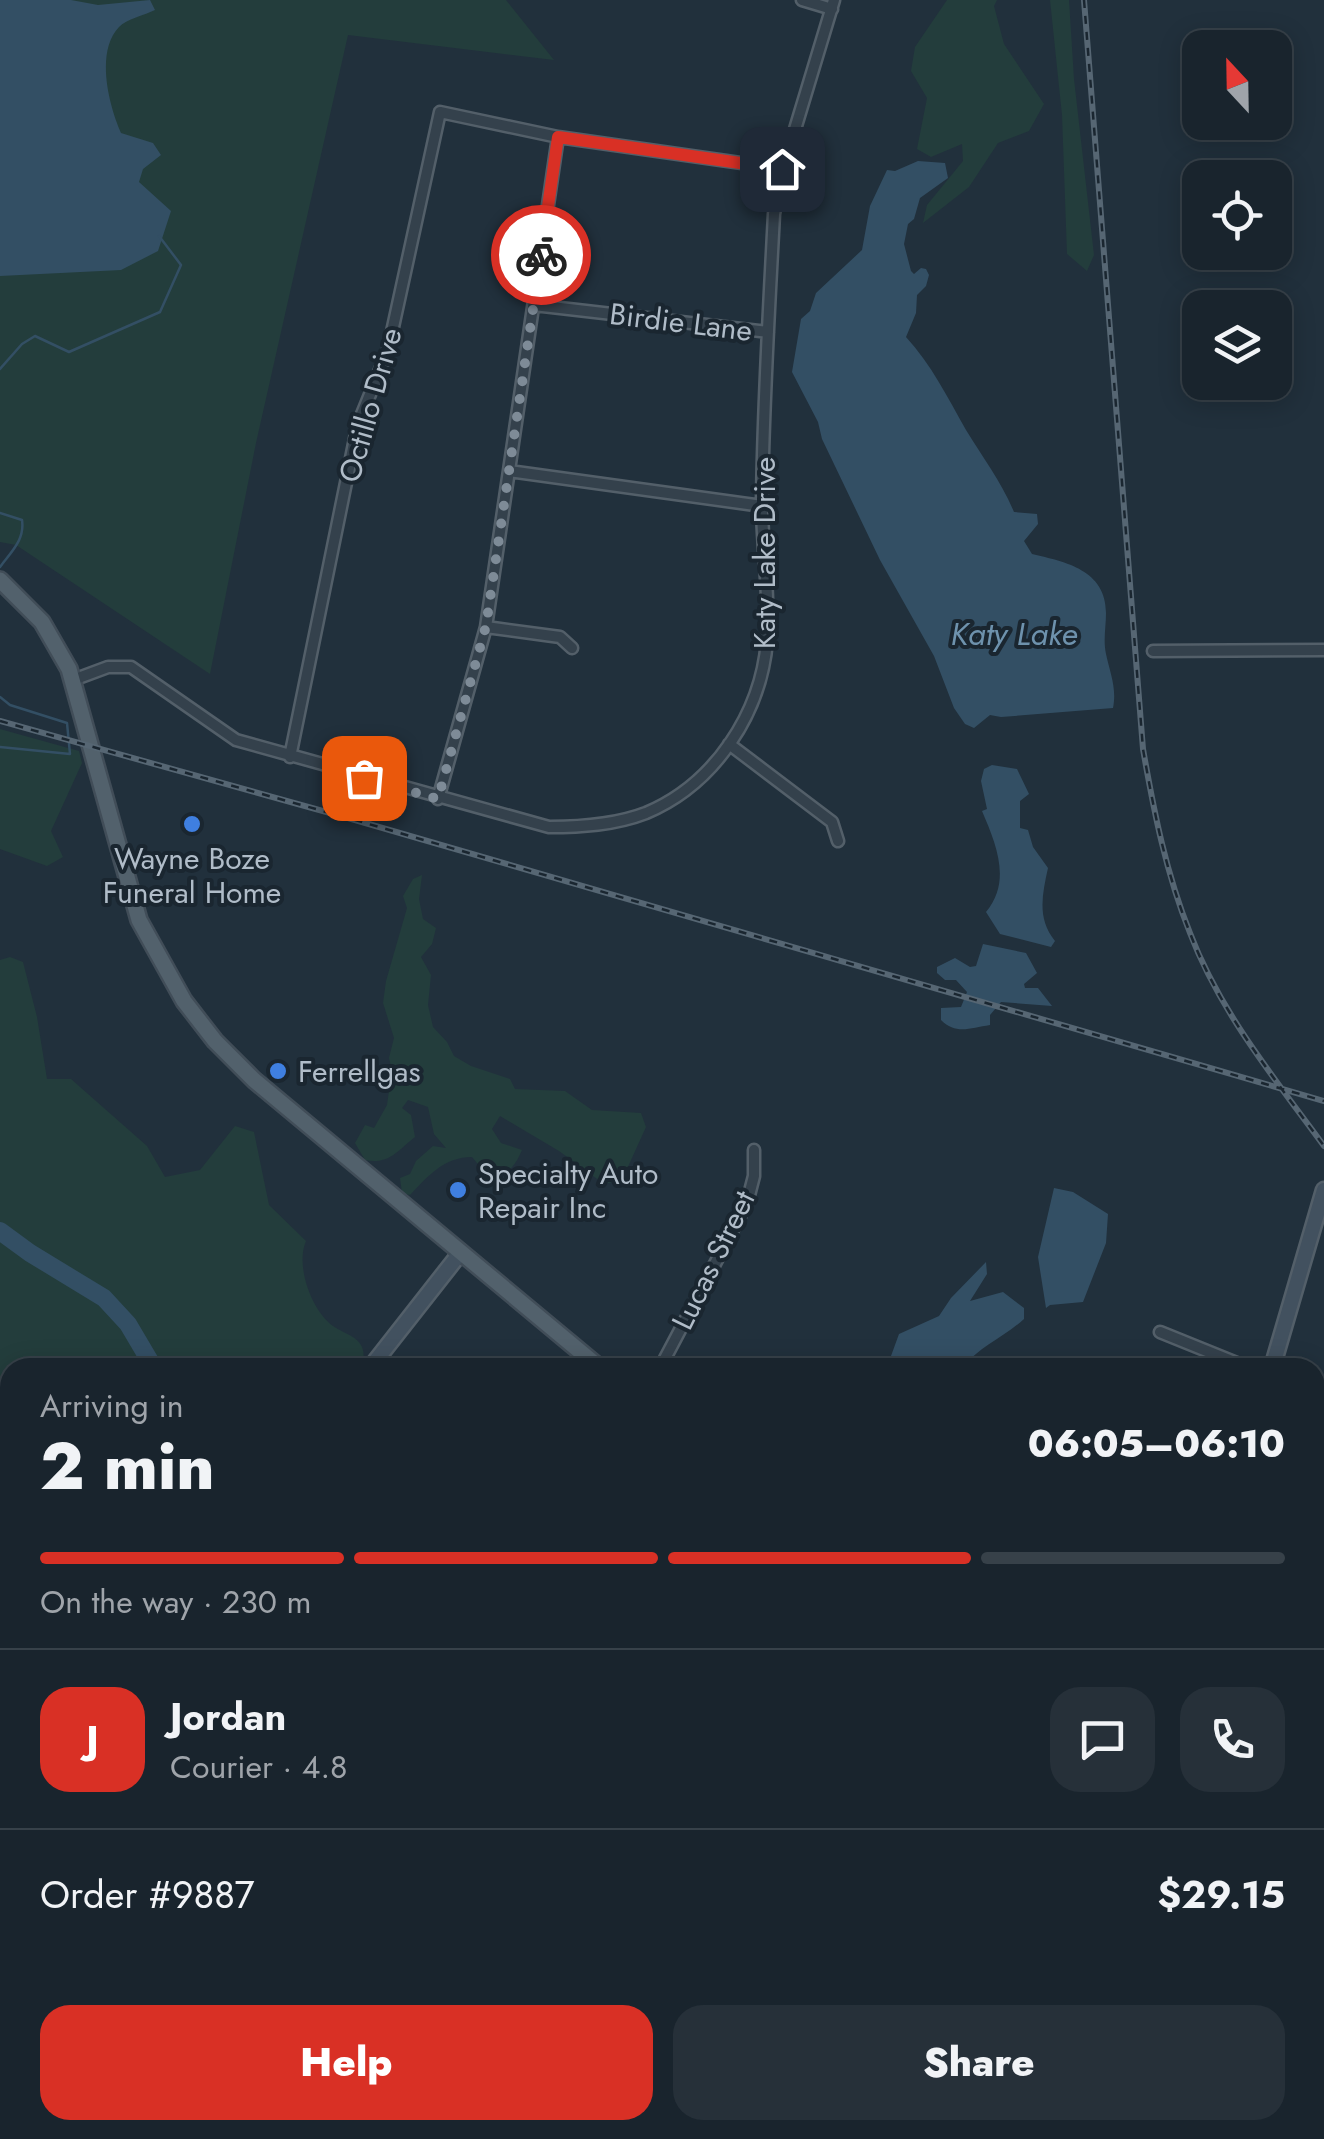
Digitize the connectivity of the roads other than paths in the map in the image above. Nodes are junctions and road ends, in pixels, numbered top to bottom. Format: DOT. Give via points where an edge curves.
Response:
graph roads {
  1 [pos="802,0"];
  2 [pos="833,5"];
  3 [pos="558,137"];
  4 [pos="782,169"];
  5 [pos="534,304"];
  6 [pos="768,332"];
  7 [pos="509,471"];
  8 [pos="762,506"];
  9 [pos="0,580"];
  10 [pos="486,626"];
  11 [pos="572,648"];
  12 [pos="1324,650"];
  13 [pos="1153,651"];
  14 [pos="73,680"];
  15 [pos="729,744"];
  16 [pos="290,757"];
  17 [pos="438,799"];
  18 [pos="838,840"];
  19 [pos="754,1150"];
  20 [pos="1324,1190"];
  21 [pos="461,1252"];
  22 [pos="1160,1332"];
  23 [pos="378,1358"];
  24 [pos="588,1358"];
  25 [pos="665,1358"];
  26 [pos="1224,1358"];
  27 [pos="1275,1358"];
  1 -- 2 [label="street"];
  2 -- 4 [label="street, Katy Lake Drive"];
  3 -- 4 [label="street"];
  3 -- 5 [label="street"];
  3 -- 16 [label="street, Octillo Drive" via="440,112 388,350 358,424"];
  4 -- 6 [label="street, Katy Lake Drive"];
  5 -- 6 [label="street, Birdie Lane"];
  5 -- 7 [label="street"];
  6 -- 8 [label="street, Katy Lake Drive"];
  7 -- 8 [label="street"];
  7 -- 10 [label="street"];
  8 -- 15 [label="street, Katy Lake Drive" via="764,659 751,708"];
  9 -- 14 [label="main road" via="42,622"];
  10 -- 11 [label="street" via="560,636"];
  10 -- 17 [label="street"];
  12 -- 13 [label="street"];
  14 -- 16 [label="street, Katy Lake Drive" via="108,667 131,667 236,740"];
  14 -- 21 [label="main road" via="139,920 184,1001 254,1080"];
  15 -- 17 [label="street, Katy Lake Drive" via="671,800 616,822 548,828"];
  15 -- 18 [label="street" via="832,822"];
  16 -- 17 [label="street, Katy Lake Drive"];
  19 -- 25 [label="street, Lucas Street" via="747,1203"];
  20 -- 27 [label="main road"];
  21 -- 23 [label="main road"];
  21 -- 24 [label="main road"];
  22 -- 26 [label="street"];
}
